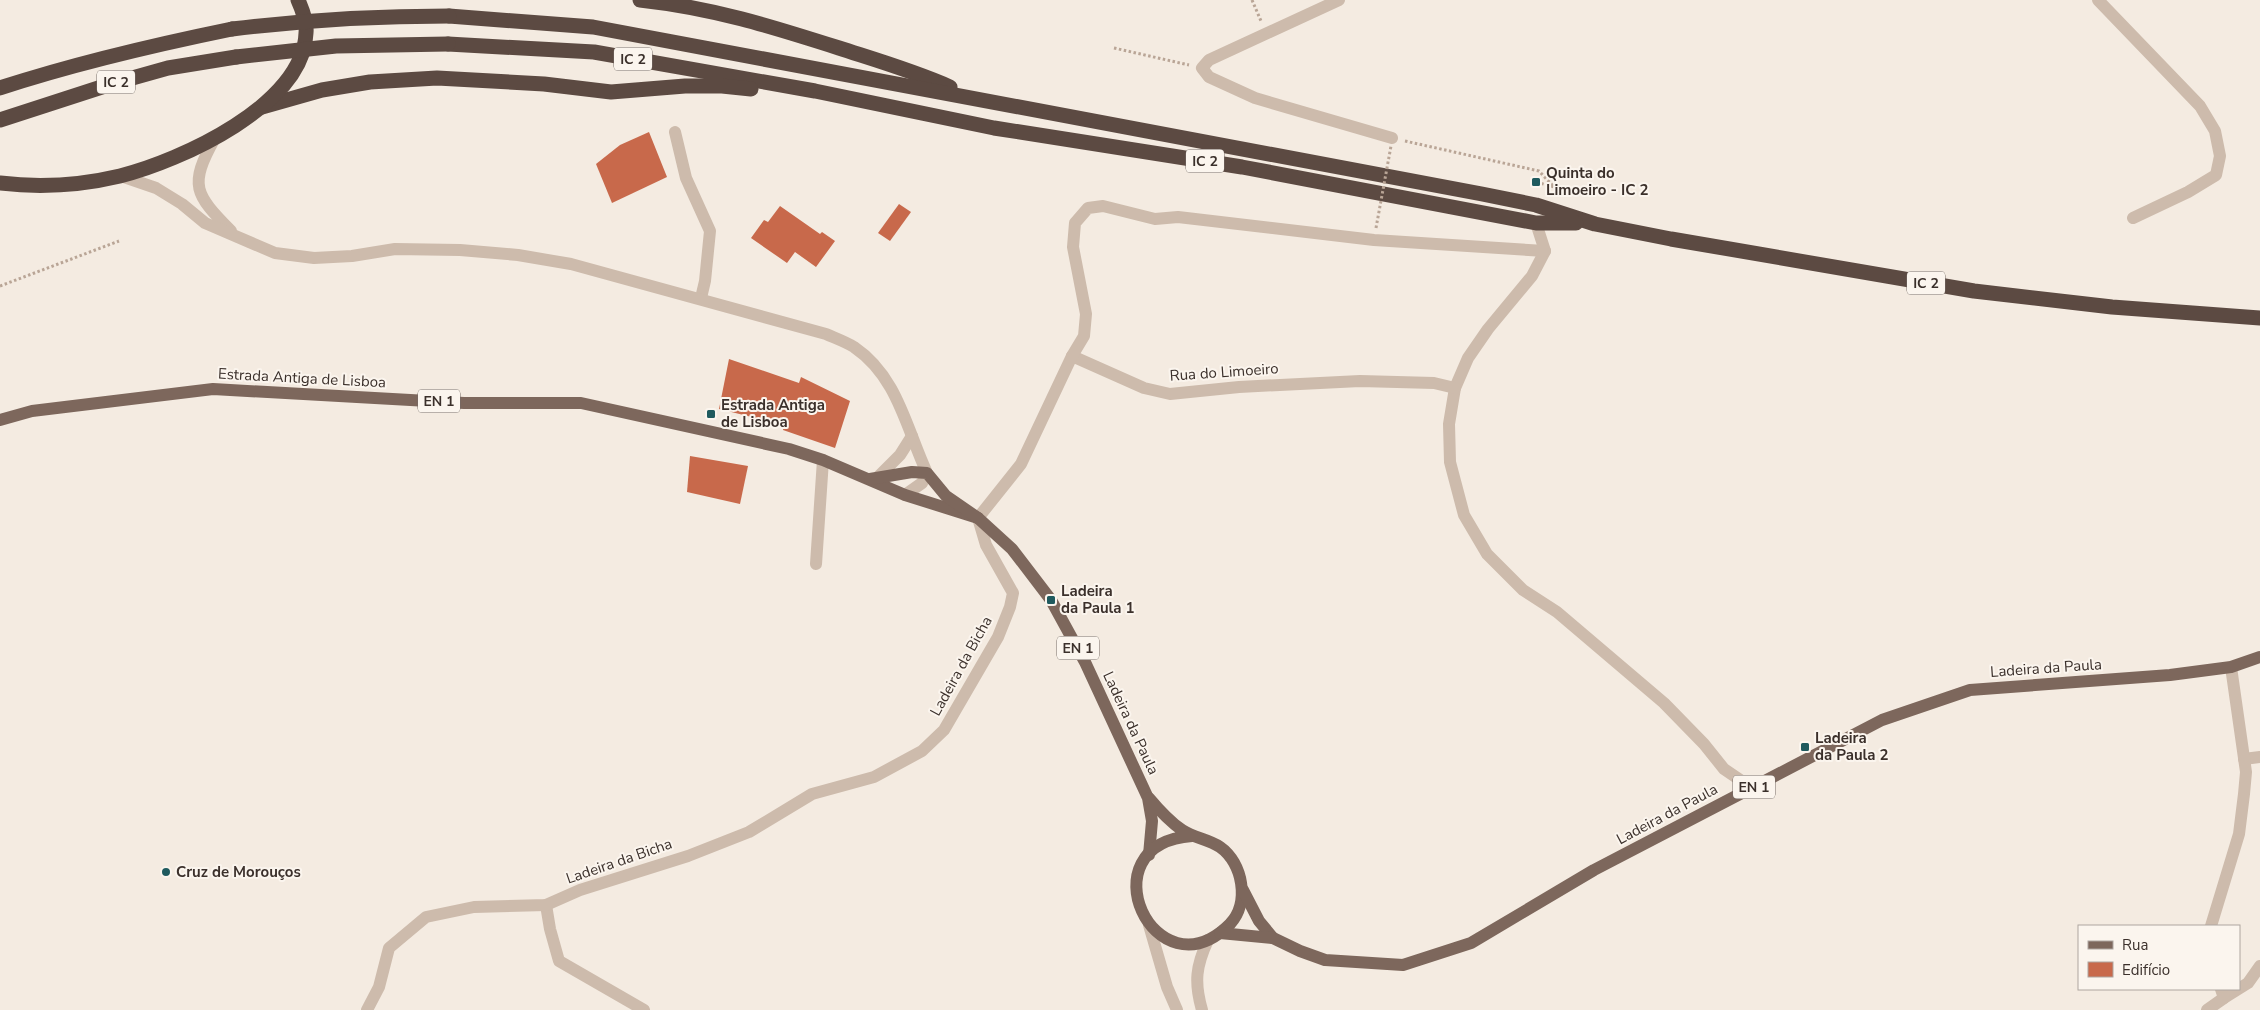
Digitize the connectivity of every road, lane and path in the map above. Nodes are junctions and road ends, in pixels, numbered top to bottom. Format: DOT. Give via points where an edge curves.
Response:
graph roads {
  1 [pos="298,0"];
  2 [pos="640,0"];
  3 [pos="1252,0"];
  4 [pos="1339,0"];
  5 [pos="2098,0"];
  6 [pos="1266,34"];
  7 [pos="1114,48"];
  8 [pos="1202,68"];
  9 [pos="0,88"];
  10 [pos="815,91"];
  11 [pos="969,96"];
  12 [pos="262,107"];
  13 [pos="0,120"];
  14 [pos="676,132"];
  15 [pos="215,138"];
  16 [pos="1392,142"];
  17 [pos="121,176"];
  18 [pos="1536,182"];
  19 [pos="0,183"];
  20 [pos="2133,218"];
  21 [pos="1536,223"];
  22 [pos="1595,224"];
  23 [pos="1375,234"];
  24 [pos="238,239"];
  25 [pos="119,241"];
  26 [pos="1545,251"];
  27 [pos="0,286"];
  28 [pos="701,298"];
  29 [pos="2260,318"];
  30 [pos="1072,356"];
  31 [pos="1454,388"];
  32 [pos="0,420"];
  33 [pos="912,436"];
  34 [pos="823,460"];
  35 [pos="927,472"];
  36 [pos="874,478"];
  37 [pos="905,495"];
  38 [pos="978,518"];
  39 [pos="816,564"];
  40 [pos="2260,657"];
  41 [pos="2231,667"];
  42 [pos="2260,757"];
  43 [pos="2244,759"];
  44 [pos="1752,788"];
  45 [pos="1148,798"];
  46 [pos="1192,836"];
  47 [pos="1149,855"];
  48 [pos="1242,888"];
  49 [pos="546,905"];
  50 [pos="1149,925"];
  51 [pos="2211,925"];
  52 [pos="1220,934"];
  53 [pos="1273,938"];
  54 [pos="1208,940"];
  55 [pos="2260,966"];
  56 [pos="2240,986"];
  57 [pos="2223,993"];
  58 [pos="367,1010"];
  59 [pos="644,1010"];
  60 [pos="1177,1010"];
  61 [pos="1202,1010"];
  62 [pos="2207,1010"];
  1 -- 12 [label="highway" via="306,33 301,58 286,82"];
  2 -- 11 [label="highway" via="738,16 902,68"];
  3 -- 6 [label="path"];
  4 -- 6 [label="street"];
  5 -- 20 [label="street" via="2200,106 2215,131 2220,156 2216,175"];
  6 -- 8 [label="street" via="1209,60"];
  7 -- 8 [label="path"];
  8 -- 16 [label="street" via="1209,77 1255,98"];
  9 -- 11 [label="highway, IC 2, bridge" via="131,50 232,29 299,20 449,16 593,27"];
  10 -- 12 [label="highway" via="685,86 611,92 544,84 437,78 370,82 322,90"];
  10 -- 13 [label="highway, IC 2, bridge" via="594,52 448,44 336,46 168,68"];
  10 -- 21 [label="highway, IC 2" via="994,128 1242,167"];
  11 -- 22 [label="highway, IC 2" via="1536,205"];
  12 -- 15 [label="highway"];
  14 -- 28 [label="street" via="686,178 710,231"];
  15 -- 17 [label="highway" via="170,159"];
  15 -- 24 [label="street" via="201,162 198,179 201,196"];
  16 -- 18 [label="path" via="1430,145 1539,171 1554,187"];
  16 -- 23 [label="path, bridge"];
  17 -- 19 [label="highway" via="50,185"];
  17 -- 24 [label="street" via="156,188 205,223"];
  21 -- 22 [label="highway, IC 2"];
  21 -- 26 [label="street"];
  22 -- 29 [label="highway, IC 2" via="1974,291 2112,307"];
  23 -- 26 [label="street"];
  23 -- 30 [label="street" via="1178,218 1155,219 1102,206 1088,208 1075,223 1074,231 1073,247 1086,314 1084,336"];
  24 -- 28 [label="street" via="275,253 314,258 395,250 460,250 518,255 571,264"];
  25 -- 27 [label="path"];
  26 -- 31 [label="street" via="1532,276 1468,358"];
  28 -- 33 [label="street" via="826,334 854,347 880,369 900,402"];
  30 -- 31 [label="street, Rua do Limoeiro" via="1144,388 1170,394 1360,381 1434,383"];
  30 -- 38 [label="street" via="1021,464"];
  31 -- 44 [label="street" via="1448,424 1450,462 1464,515 1487,554 1523,590 1556,612 1664,703 1724,769"];
  32 -- 34 [label="main road, Estrada Antiga de Lisboa / EN 1" via="32,411 213,389 464,403 581,403 789,448"];
  33 -- 35 [label="street"];
  33 -- 36 [label="street" via="900,456"];
  34 -- 36 [label="main road, Estrada Antiga de Lisboa / EN 1"];
  34 -- 39 [label="street"];
  35 -- 36 [label="main road, EN 1"];
  35 -- 37 [label="street" via="922,483"];
  35 -- 38 [label="main road, EN 1" via="946,496"];
  36 -- 37 [label="main road, Estrada Antiga de Lisboa / EN 1"];
  37 -- 38 [label="main road, Estrada Antiga de Lisboa / EN 1"];
  38 -- 45 [label="main road, Ladeira da Paula / EN 1" via="1012,549 1051,600 1085,662"];
  38 -- 49 [label="street, Ladeira da Bicha" via="986,545 1013,593 1010,607 998,637 944,730 922,751 874,777 812,794 749,832 688,856 580,890"];
  40 -- 41 [label="main road, Ladeira da Paula / EN 1"];
  41 -- 43 [label="street"];
  41 -- 44 [label="main road, Ladeira da Paula / EN 1" via="2170,675 1970,690 1882,720"];
  42 -- 43 [label="street"];
  43 -- 51 [label="street" via="2239,834"];
  44 -- 53 [label="main road, Ladeira da Paula / EN 1" via="1594,870 1471,943 1403,965 1325,960"];
  45 -- 46 [label="main road, EN 1" via="1164,816"];
  45 -- 47 [label="main road, EN 1" via="1152,821"];
  46 -- 47 [label="main road" via="1168,840"];
  46 -- 48 [label="main road" via="1221,848 1232,859"];
  47 -- 50 [label="main road" via="1140,867 1136,882 1140,912"];
  48 -- 52 [label="main road" via="1240,906"];
  48 -- 53 [label="main road, EN 1" via="1258,921"];
  49 -- 58 [label="street" via="474,907 426,917 389,948 379,987"];
  49 -- 59 [label="street" via="559,961"];
  50 -- 54 [label="main road" via="1161,936 1176,942 1192,944"];
  50 -- 60 [label="street"];
  52 -- 53 [label="main road, EN 1"];
  52 -- 54 [label="main road"];
  54 -- 61 [label="street" via="1197,971 1197,992"];
  55 -- 56 [label="street" via="2248,983"];
  57 -- 62 [label="street"];
}
